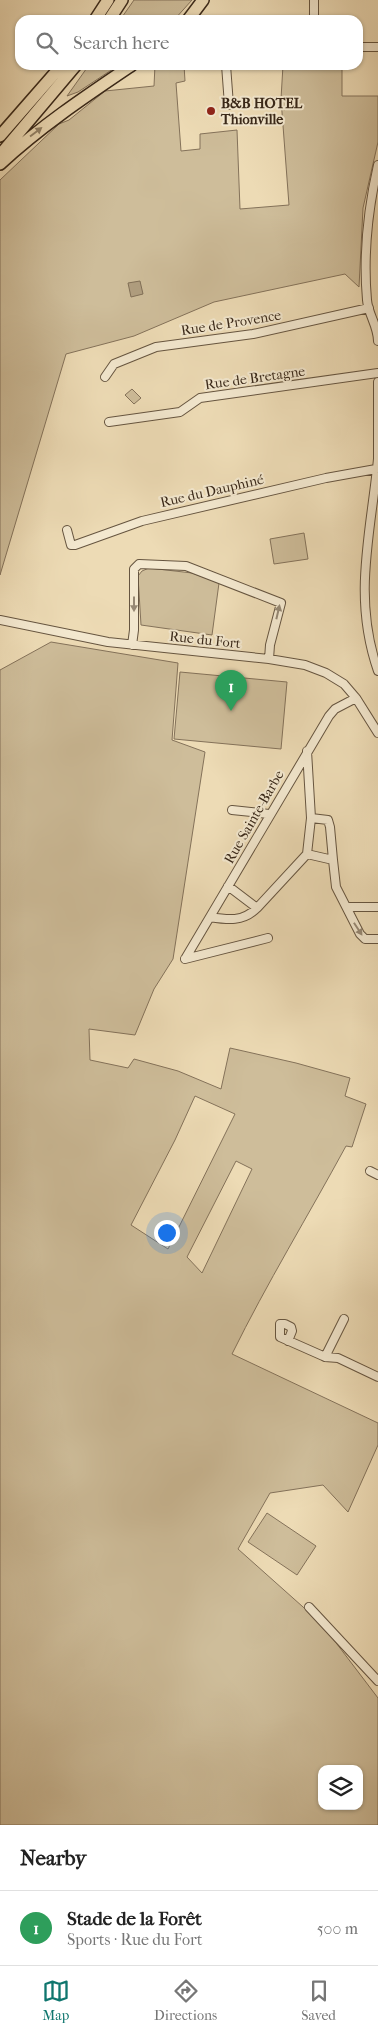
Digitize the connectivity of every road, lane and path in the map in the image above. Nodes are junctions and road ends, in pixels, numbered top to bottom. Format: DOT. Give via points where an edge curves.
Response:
graph roads {
  1 [pos="108,0"];
  2 [pos="122,0"];
  3 [pos="203,0"];
  4 [pos="314,0"];
  5 [pos="98,15"];
  6 [pos="112,15"];
  7 [pos="192,15"];
  8 [pos="314,15"];
  9 [pos="363,47"];
  10 [pos="378,48"];
  11 [pos="58,70"];
  12 [pos="72,70"];
  13 [pos="125,70"];
  14 [pos="226,70"];
  15 [pos="228,106"];
  16 [pos="0,136"];
  17 [pos="0,155"];
  18 [pos="0,164"];
  19 [pos="378,165"];
  20 [pos="374,210"];
  21 [pos="368,308"];
  22 [pos="378,341"];
  23 [pos="378,373"];
  24 [pos="105,377"];
  25 [pos="378,382"];
  26 [pos="109,422"];
  27 [pos="378,458"];
  28 [pos="376,469"];
  29 [pos="67,530"];
  30 [pos="0,620"];
  31 [pos="132,645"];
  32 [pos="270,659"];
  33 [pos="378,671"];
  34 [pos="356,698"];
  35 [pos="378,734"];
  36 [pos="307,750"];
  37 [pos="232,810"];
  38 [pos="269,814"];
  39 [pos="311,818"];
  40 [pos="307,854"];
  41 [pos="333,860"];
  42 [pos="228,886"];
  43 [pos="378,906"];
  44 [pos="347,907"];
  45 [pos="257,908"];
  46 [pos="210,917"];
  47 [pos="268,938"];
  48 [pos="378,939"];
  49 [pos="370,1171"];
  50 [pos="378,1175"];
  51 [pos="344,1319"];
  52 [pos="288,1341"];
  53 [pos="326,1356"];
  54 [pos="378,1377"];
  55 [pos="310,1608"];
  56 [pos="378,1681"];
  1 -- 5 [label="highway"];
  2 -- 6 [label="highway"];
  3 -- 7 [label="highway"];
  4 -- 8 [label="street"];
  9 -- 10 [label="street"];
  11 -- 16 [label="highway"];
  12 -- 17 [label="highway"];
  18 -- 13 [label="highway, one-way" via="77,102"];
  14 -- 15 [label="street"];
  19 -- 20 [label="street"];
  20 -- 21 [label="street" via="367,224"];
  21 -- 22 [label="street" via="378,332"];
  21 -- 24 [label="street, Rue de Provence" via="253,334 156,347 114,364"];
  23 -- 26 [label="street, Rue de Bretagne" via="200,398 180,412"];
  25 -- 27 [label="street"];
  27 -- 28 [label="street"];
  28 -- 29 [label="street, Rue du Dauphiné" via="148,519 75,545 72,545"];
  28 -- 33 [label="street" via="365,554 365,601 369,639"];
  30 -- 31 [label="street, Rue du Fort"];
  31 -- 32 [label="street, Rue du Fort"];
  32 -- 31 [label="street, one-way" via="270,645 281,602 186,566 139,564 134,569"];
  32 -- 34 [label="street, Rue du Fort" via="305,665 326,673 344,684"];
  34 -- 35 [label="street, Rue du Fort"];
  34 -- 36 [label="street, Rue Sainte-Barbe" via="335,709"];
  36 -- 38 [label="street, Rue Sainte-Barbe"];
  36 -- 39 [label="street"];
  37 -- 38 [label="street"];
  38 -- 42 [label="street, Rue Sainte-Barbe"];
  39 -- 40 [label="street"];
  39 -- 41 [label="street" via="328,820"];
  40 -- 41 [label="street"];
  40 -- 45 [label="street"];
  41 -- 44 [label="street" via="336,887"];
  42 -- 45 [label="street"];
  42 -- 46 [label="street, Rue Sainte-Barbe"];
  43 -- 44 [label="street"];
  44 -- 48 [label="street, one-way" via="360,934 365,939"];
  45 -- 46 [label="street" via="241,919"];
  46 -- 47 [label="street, Rue Sainte-Barbe" via="185,959"];
  49 -- 50 [label="street"];
  51 -- 53 [label="street"];
  52 -- 53 [label="street"];
  53 -- 54 [label="street" via="338,1358"];
  55 -- 56 [label="street"];
}
